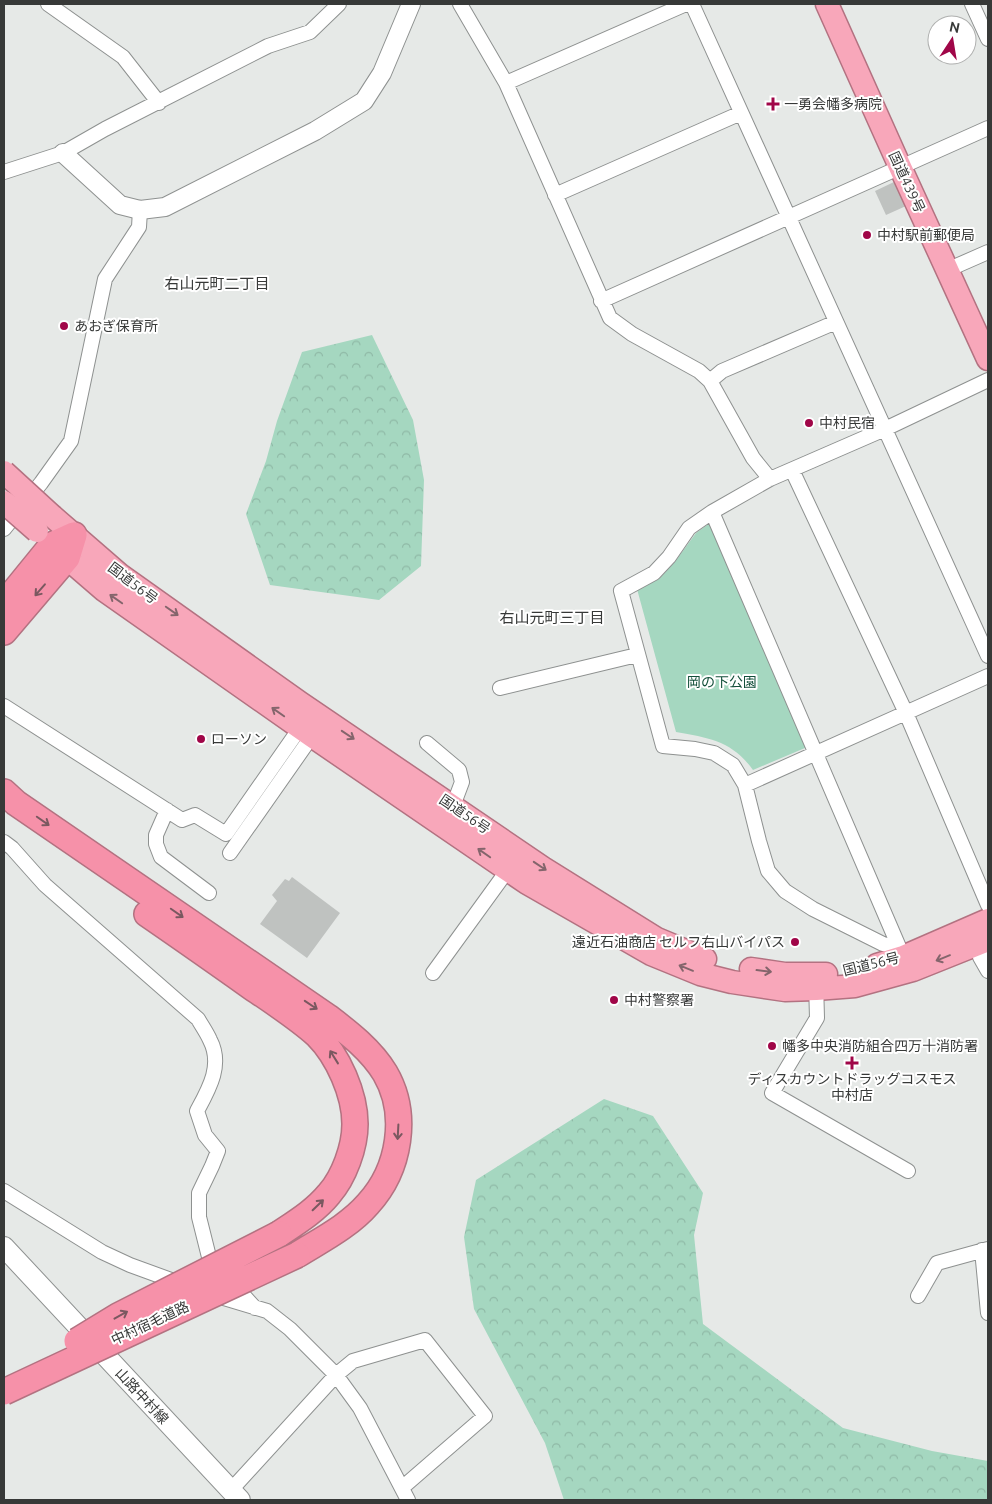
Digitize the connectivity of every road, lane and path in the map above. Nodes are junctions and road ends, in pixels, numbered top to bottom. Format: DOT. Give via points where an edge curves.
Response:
graph roads {
  1 [pos="48,4"];
  2 [pos="339,4"];
  3 [pos="411,4"];
  4 [pos="460,4"];
  5 [pos="686,4"];
  6 [pos="692,4"];
  7 [pos="827,4"];
  8 [pos="972,4"];
  9 [pos="988,40"];
  10 [pos="506,83"];
  11 [pos="159,103"];
  12 [pos="741,113"];
  13 [pos="988,128"];
  14 [pos="63,153"];
  15 [pos="900,169"];
  16 [pos="4,172"];
  17 [pos="554,195"];
  18 [pos="140,210"];
  19 [pos="789,218"];
  20 [pos="988,252"];
  21 [pos="947,270"];
  22 [pos="601,301"];
  23 [pos="836,322"];
  24 [pos="988,359"];
  25 [pos="988,380"];
  26 [pos="710,381"];
  27 [pos="885,429"];
  28 [pos="792,470"];
  29 [pos="4,472"];
  30 [pos="770,479"];
  31 [pos="4,502"];
  32 [pos="712,512"];
  33 [pos="4,529"];
  34 [pos="56,537"];
  35 [pos="4,604"];
  36 [pos="4,632"];
  37 [pos="638,655"];
  38 [pos="988,656"];
  39 [pos="988,676"];
  40 [pos="500,688"];
  41 [pos="4,706"];
  42 [pos="906,713"];
  43 [pos="310,726"];
  44 [pos="427,743"];
  45 [pos="816,753"];
  46 [pos="745,785"];
  47 [pos="4,792"];
  48 [pos="453,806"];
  49 [pos="167,810"];
  50 [pos="4,814"];
  51 [pos="4,842"];
  52 [pos="230,853"];
  53 [pos="514,861"];
  54 [pos="209,893"];
  55 [pos="988,905"];
  56 [pos="988,920"];
  57 [pos="987,938"];
  58 [pos="901,953"];
  59 [pos="988,971"];
  60 [pos="434,973"];
  61 [pos="816,982"];
  62 [pos="908,1171"];
  63 [pos="4,1191"];
  64 [pos="4,1247"];
  65 [pos="985,1249"];
  66 [pos="918,1296"];
  67 [pos="255,1308"];
  68 [pos="988,1313"];
  69 [pos="336,1375"];
  70 [pos="4,1384"];
  71 [pos="4,1392"];
  72 [pos="405,1494"];
  73 [pos="235,1495"];
  1 -- 11 [label="street" via="124,57"];
  2 -- 11 [label="street" via="310,32 268,46"];
  3 -- 18 [label="street" via="382,73 364,101 315,131 165,207"];
  4 -- 10 [label="street"];
  5 -- 10 [label="street"];
  6 -- 12 [label="street"];
  7 -- 15 [label="highway, 国道439号"];
  8 -- 9 [label="street"];
  10 -- 17 [label="street"];
  11 -- 14 [label="street"];
  12 -- 17 [label="street"];
  12 -- 19 [label="street"];
  13 -- 15 [label="street"];
  14 -- 16 [label="street"];
  14 -- 18 [label="street" via="120,204"];
  15 -- 19 [label="street"];
  15 -- 21 [label="highway, 国道439号"];
  17 -- 22 [label="street"];
  18 -- 33 [label="street" via="139,227 105,279 71,441"];
  19 -- 22 [label="street"];
  19 -- 23 [label="street"];
  20 -- 21 [label="street"];
  21 -- 24 [label="highway, 国道439号"];
  22 -- 26 [label="street" via="610,318 624,329 699,371"];
  23 -- 26 [label="street" via="722,371"];
  23 -- 27 [label="street"];
  25 -- 27 [label="street"];
  26 -- 30 [label="street" via="753,458"];
  27 -- 28 [label="street"];
  27 -- 38 [label="street"];
  28 -- 30 [label="street"];
  28 -- 42 [label="street"];
  29 -- 34 [label="highway, 国道56号, bridge"];
  30 -- 32 [label="street"];
  31 -- 34 [label="highway, 国道56号, bridge"];
  32 -- 37 [label="street" via="689,528 654,573 621,592"];
  32 -- 45 [label="street"];
  34 -- 35 [label="highway"];
  34 -- 36 [label="highway, one-way"];
  34 -- 43 [label="highway, 国道56号" via="120,575"];
  37 -- 40 [label="street"];
  37 -- 46 [label="street" via="663,746 714,753 733,765"];
  39 -- 42 [label="street"];
  41 -- 49 [label="street"];
  42 -- 45 [label="street"];
  42 -- 55 [label="street"];
  43 -- 48 [label="highway, 国道56号, one-way"];
  43 -- 49 [label="street" via="226,834 195,815 182,820"];
  43 -- 52 [label="street"];
  53 -- 43 [label="highway, 国道56号, one-way"];
  44 -- 48 [label="street" via="459,770 462,782"];
  45 -- 46 [label="street"];
  45 -- 58 [label="street"];
  46 -- 58 [label="street" via="768,871 785,891 813,909"];
  47 -- 71 [label="highway, 中村宿毛道路, one-way, bridge" via="328,1016 356,1039 384,1073 393,1092 399,1119 398,1146 382,1185 368,1204 332,1234 297,1255"];
  48 -- 53 [label="highway, 国道56号"];
  49 -- 54 [label="street" via="156,835 161,857"];
  70 -- 50 [label="highway, 中村宿毛道路, one-way, bridge" via="118,1316 279,1234 308,1215 330,1194 343,1172 352,1147 355,1124 345,1079 334,1055 317,1036"];
  51 -- 67 [label="street" via="45,886 198,1020 211,1041 216,1061 210,1087 197,1111 205,1135 218,1151 199,1193 199,1217 209,1257"];
  53 -- 60 [label="street"];
  53 -- 61 [label="highway, 国道56号" via="527,883 619,937 700,974 785,990"];
  56 -- 58 [label="highway, 国道56号"];
  57 -- 59 [label="street" via="980,957"];
  57 -- 61 [label="highway, 国道56号, one-way" via="905,973 855,986"];
  58 -- 61 [label="highway, 国道56号"];
  61 -- 62 [label="street" via="817,1018 772,1093"];
  63 -- 67 [label="street" via="102,1252 130,1265"];
  64 -- 73 [label="main road, 山路中村線"];
  65 -- 66 [label="street" via="937,1262"];
  65 -- 68 [label="street"];
  67 -- 69 [label="street" via="267,1311 290,1329"];
  69 -- 72 [label="street" via="360,1408"];
  69 -- 72 [label="street" via="353,1361 425,1340 485,1416"];
  69 -- 73 [label="street"];
}
